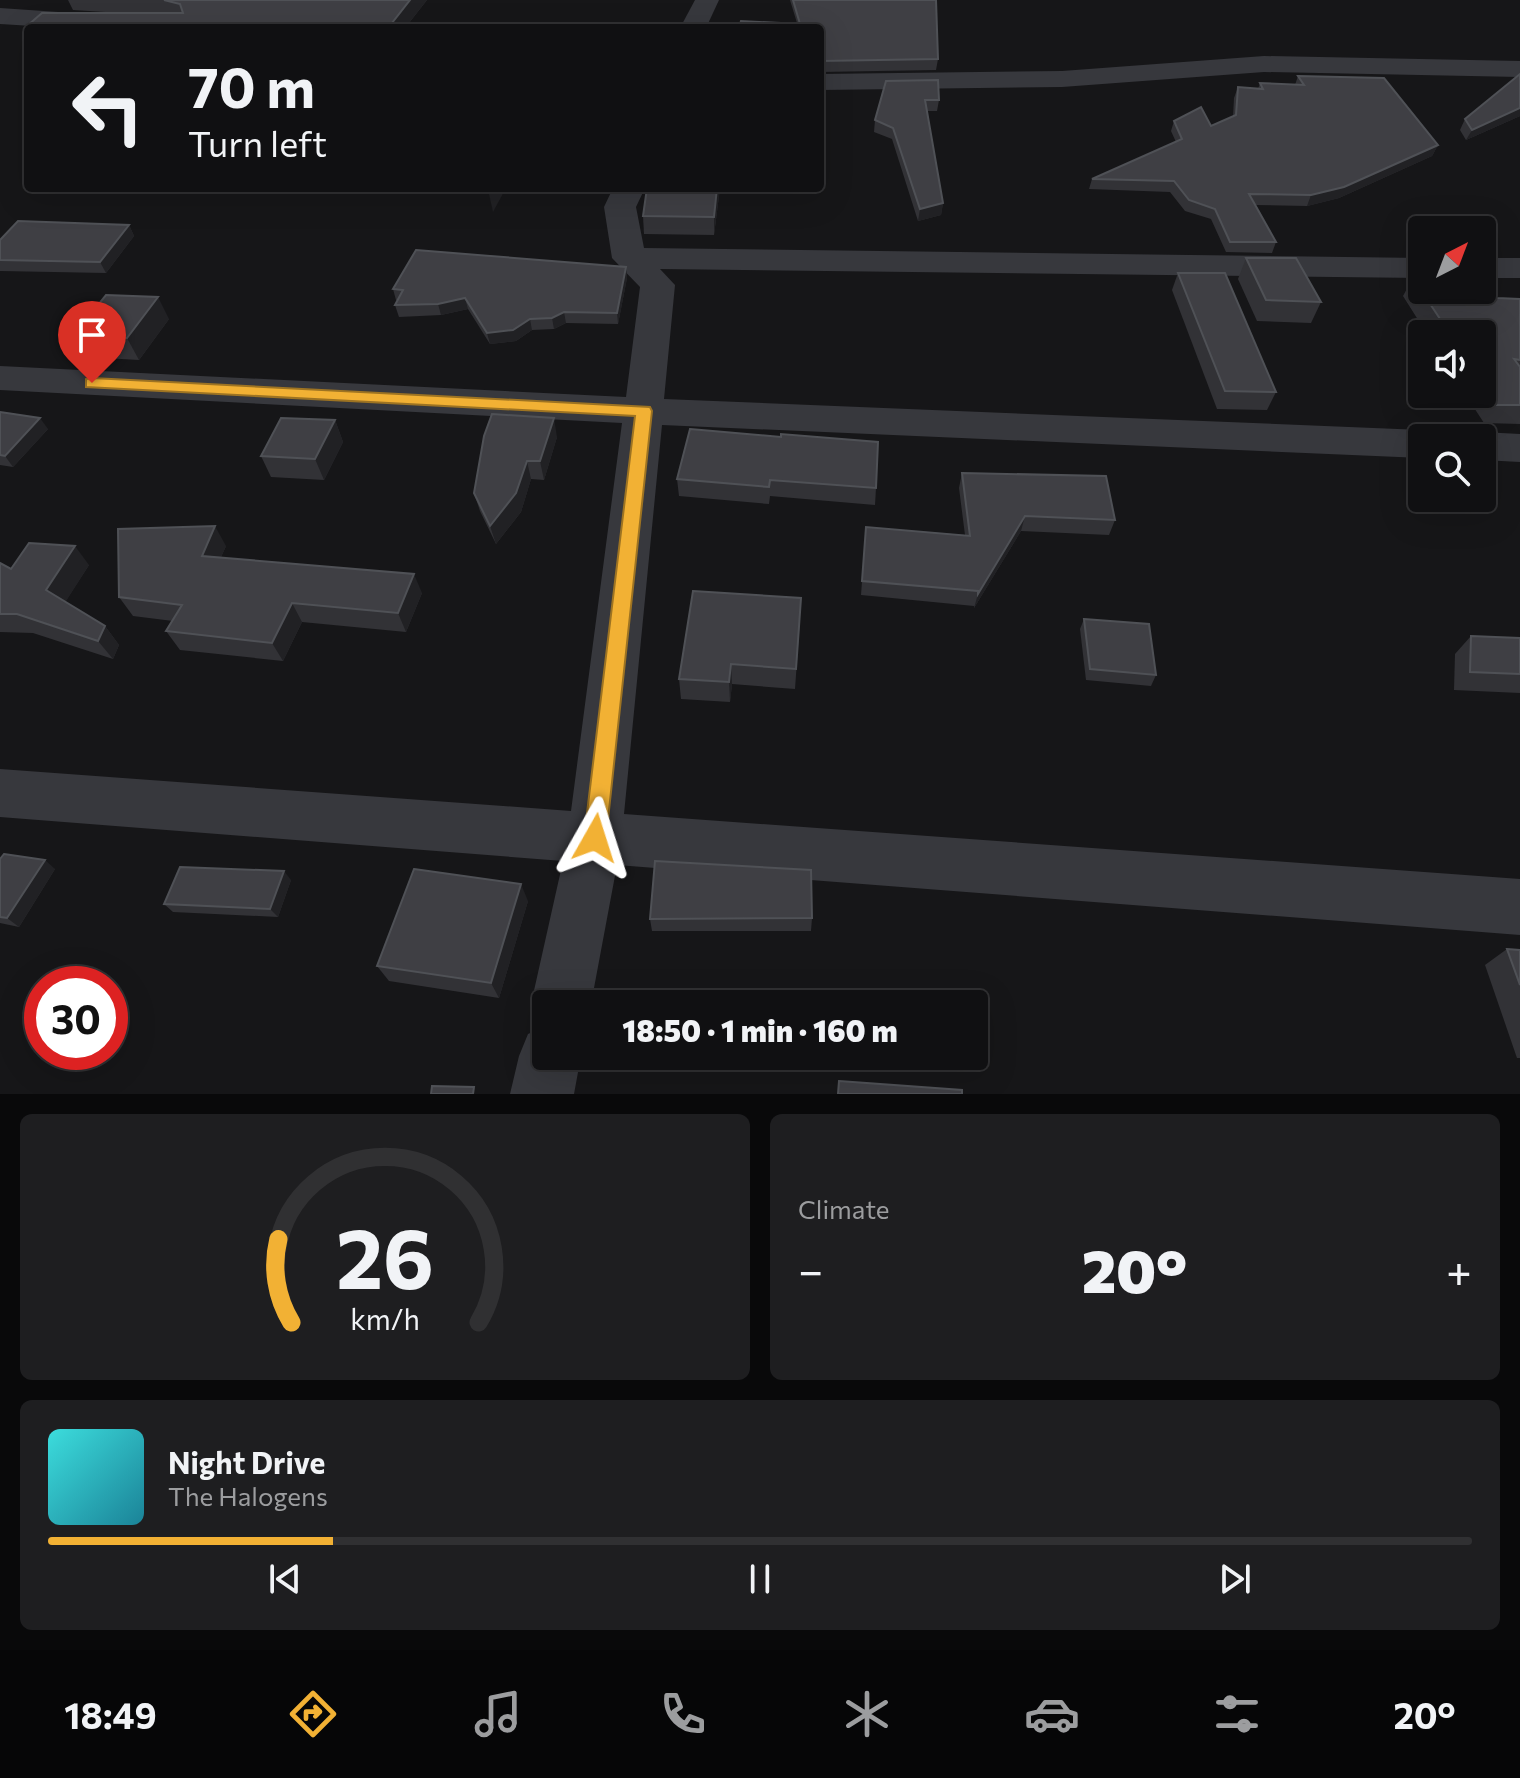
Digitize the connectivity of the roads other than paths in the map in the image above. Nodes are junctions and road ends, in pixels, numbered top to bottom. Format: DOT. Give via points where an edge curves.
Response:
graph roads {
  1 [pos="707,0"];
  2 [pos="0,16"];
  3 [pos="117,24"];
  4 [pos="695,24"];
  5 [pos="1520,69"];
  6 [pos="824,82"];
  7 [pos="627,192"];
  8 [pos="629,258"];
  9 [pos="1408,268"];
  10 [pos="1496,268"];
  11 [pos="1520,268"];
  12 [pos="0,378"];
  13 [pos="644,411"];
  14 [pos="1408,443"];
  15 [pos="1496,447"];
  16 [pos="1520,448"];
  17 [pos="0,793"];
  18 [pos="595,838"];
  19 [pos="1520,907"];
  20 [pos="564,990"];
  21 [pos="547,1070"];
  22 [pos="542,1094"];
  1 -- 4 [label="street"];
  2 -- 3 [label="street"];
  5 -- 6 [label="street" via="1264,64 1062,79"];
  7 -- 8 [label="street" via="620,207"];
  8 -- 9 [label="street"];
  8 -- 13 [label="street" via="658,285"];
  10 -- 11 [label="street"];
  12 -- 13 [label="street"];
  13 -- 14 [label="street"];
  13 -- 18 [label="street"];
  15 -- 16 [label="street"];
  17 -- 18 [label="street"];
  18 -- 19 [label="street"];
  18 -- 20 [label="street"];
  21 -- 22 [label="street"];
}
